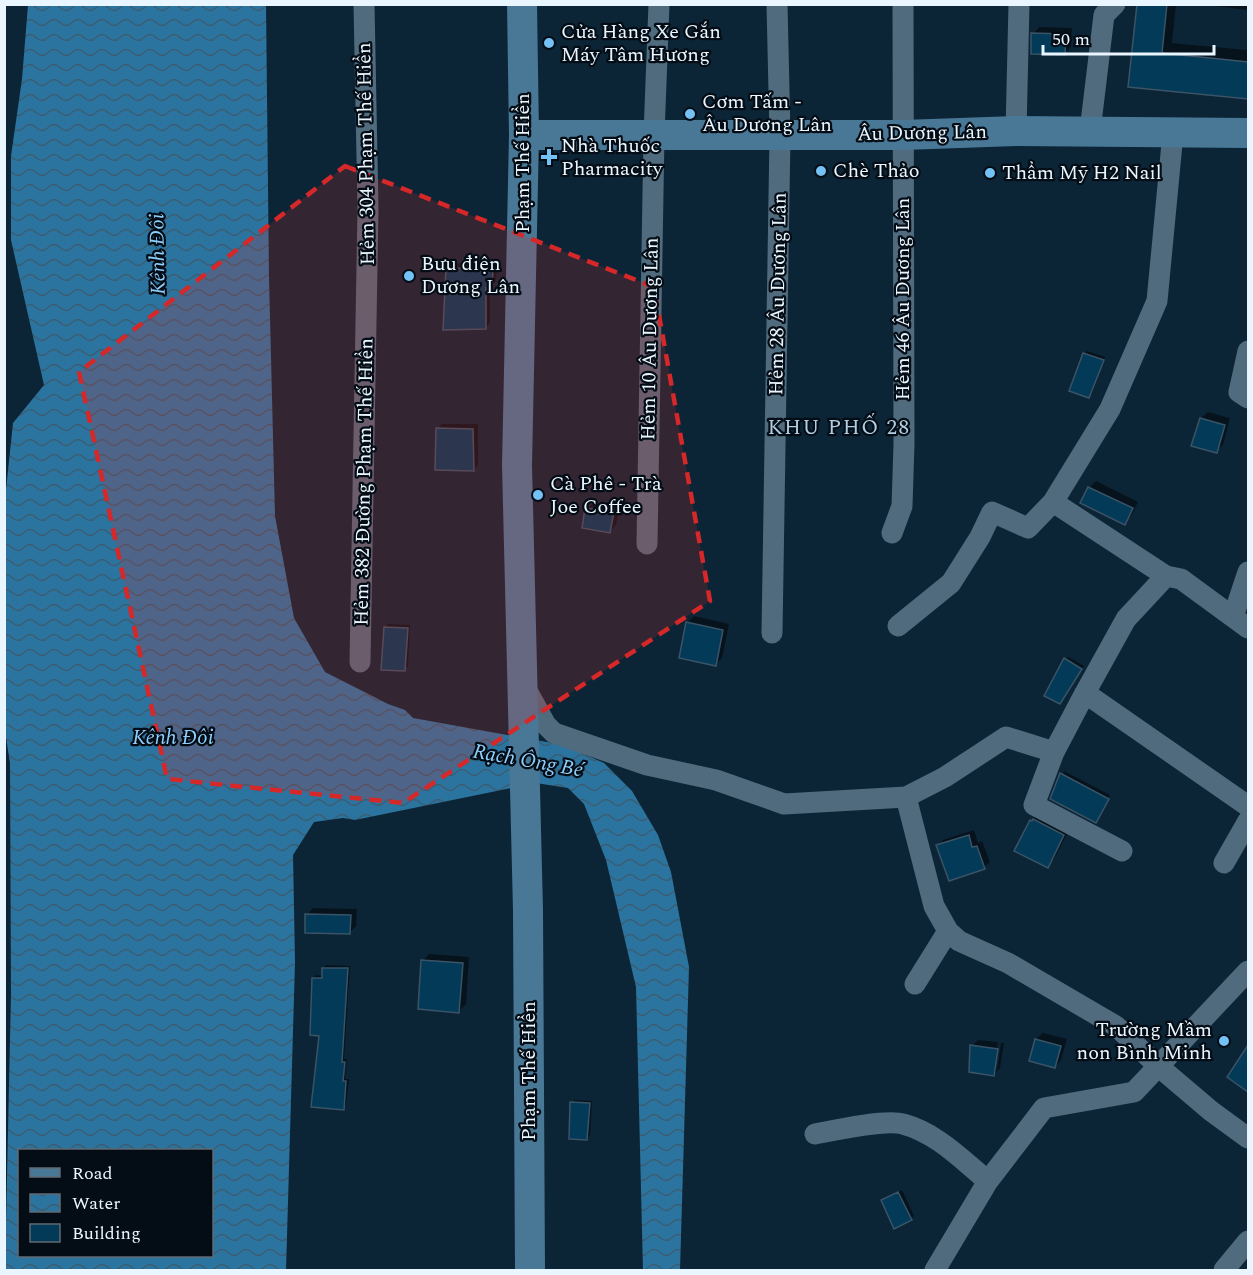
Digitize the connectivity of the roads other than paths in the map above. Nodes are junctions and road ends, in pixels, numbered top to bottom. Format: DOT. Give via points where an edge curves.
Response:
graph roads {
  1 [pos="364,4"];
  2 [pos="522,4"];
  3 [pos="659,4"];
  4 [pos="777,4"];
  5 [pos="903,4"];
  6 [pos="1019,4"];
  7 [pos="1115,4"];
  8 [pos="1016,130"];
  9 [pos="1090,131"];
  10 [pos="1173,133"];
  11 [pos="1248,133"];
  12 [pos="524,135"];
  13 [pos="654,135"];
  14 [pos="780,135"];
  15 [pos="903,135"];
  16 [pos="367,303"];
  17 [pos="1248,351"];
  18 [pos="1248,398"];
  19 [pos="1053,502"];
  20 [pos="891,533"];
  21 [pos="647,544"];
  22 [pos="1248,572"];
  23 [pos="1166,576"];
  24 [pos="1241,622"];
  25 [pos="898,626"];
  26 [pos="772,633"];
  27 [pos="360,662"];
  28 [pos="524,683"];
  29 [pos="1085,693"];
  30 [pos="1054,752"];
  31 [pos="906,797"];
  32 [pos="1248,806"];
  33 [pos="1248,821"];
  34 [pos="1122,851"];
  35 [pos="1224,863"];
  36 [pos="948,931"];
  37 [pos="1248,971"];
  38 [pos="915,984"];
  39 [pos="1158,1066"];
  40 [pos="815,1134"];
  41 [pos="1248,1138"];
  42 [pos="988,1181"];
  43 [pos="1248,1241"];
  44 [pos="530,1270"];
  45 [pos="935,1270"];
  46 [pos="1224,1270"];
  1 -- 16 [label="street, Hẻm 304 Phạm Thế Hiển"];
  2 -- 12 [label="main road, Phạm Thế Hiển"];
  3 -- 13 [label="street, Hẻm 10 Âu Dương Lân"];
  4 -- 14 [label="street, Hẻm 28 Âu Dương Lân"];
  5 -- 15 [label="street, Hẻm 46 Âu Dương Lân"];
  6 -- 8 [label="street"];
  7 -- 9 [label="street" via="1104,15"];
  8 -- 9 [label="main road, Âu Dương Lân"];
  8 -- 15 [label="main road, Âu Dương Lân"];
  9 -- 10 [label="main road, Âu Dương Lân"];
  10 -- 11 [label="main road, Âu Dương Lân"];
  10 -- 19 [label="street" via="1157,301 1110,409"];
  12 -- 13 [label="main road, Âu Dương Lân"];
  12 -- 28 [label="main road, Phạm Thế Hiển" via="517,465"];
  13 -- 14 [label="main road, Âu Dương Lân"];
  13 -- 21 [label="street, Hẻm 10 Âu Dương Lân"];
  14 -- 15 [label="main road, Âu Dương Lân"];
  14 -- 26 [label="street, Hẻm 28 Âu Dương Lân"];
  15 -- 20 [label="street, Hẻm 46 Âu Dương Lân" via="902,506"];
  16 -- 27 [label="street, Hẻm 382 Đường Phạm Thế Hiển"];
  17 -- 18 [label="street" via="1239,393"];
  19 -- 23 [label="street"];
  19 -- 25 [label="street" via="1028,528 992,512 951,583"];
  22 -- 24 [label="street"];
  23 -- 24 [label="street" via="1181,579"];
  23 -- 29 [label="street" via="1126,620"];
  28 -- 31 [label="street" via="554,733 648,765 716,780 784,804"];
  28 -- 44 [label="main road, Phạm Thế Hiển"];
  29 -- 30 [label="street"];
  29 -- 32 [label="street"];
  30 -- 31 [label="street" via="1006,737"];
  30 -- 34 [label="street" via="1034,805"];
  31 -- 36 [label="street" via="934,906"];
  33 -- 35 [label="street"];
  36 -- 38 [label="street"];
  36 -- 39 [label="street" via="959,941 1008,963 1116,1026"];
  37 -- 39 [label="street"];
  39 -- 41 [label="street"];
  39 -- 42 [label="street" via="1134,1092 1044,1108"];
  40 -- 42 [label="street" via="902,1123 934,1137"];
  42 -- 45 [label="street"];
  43 -- 46 [label="street"];
}
